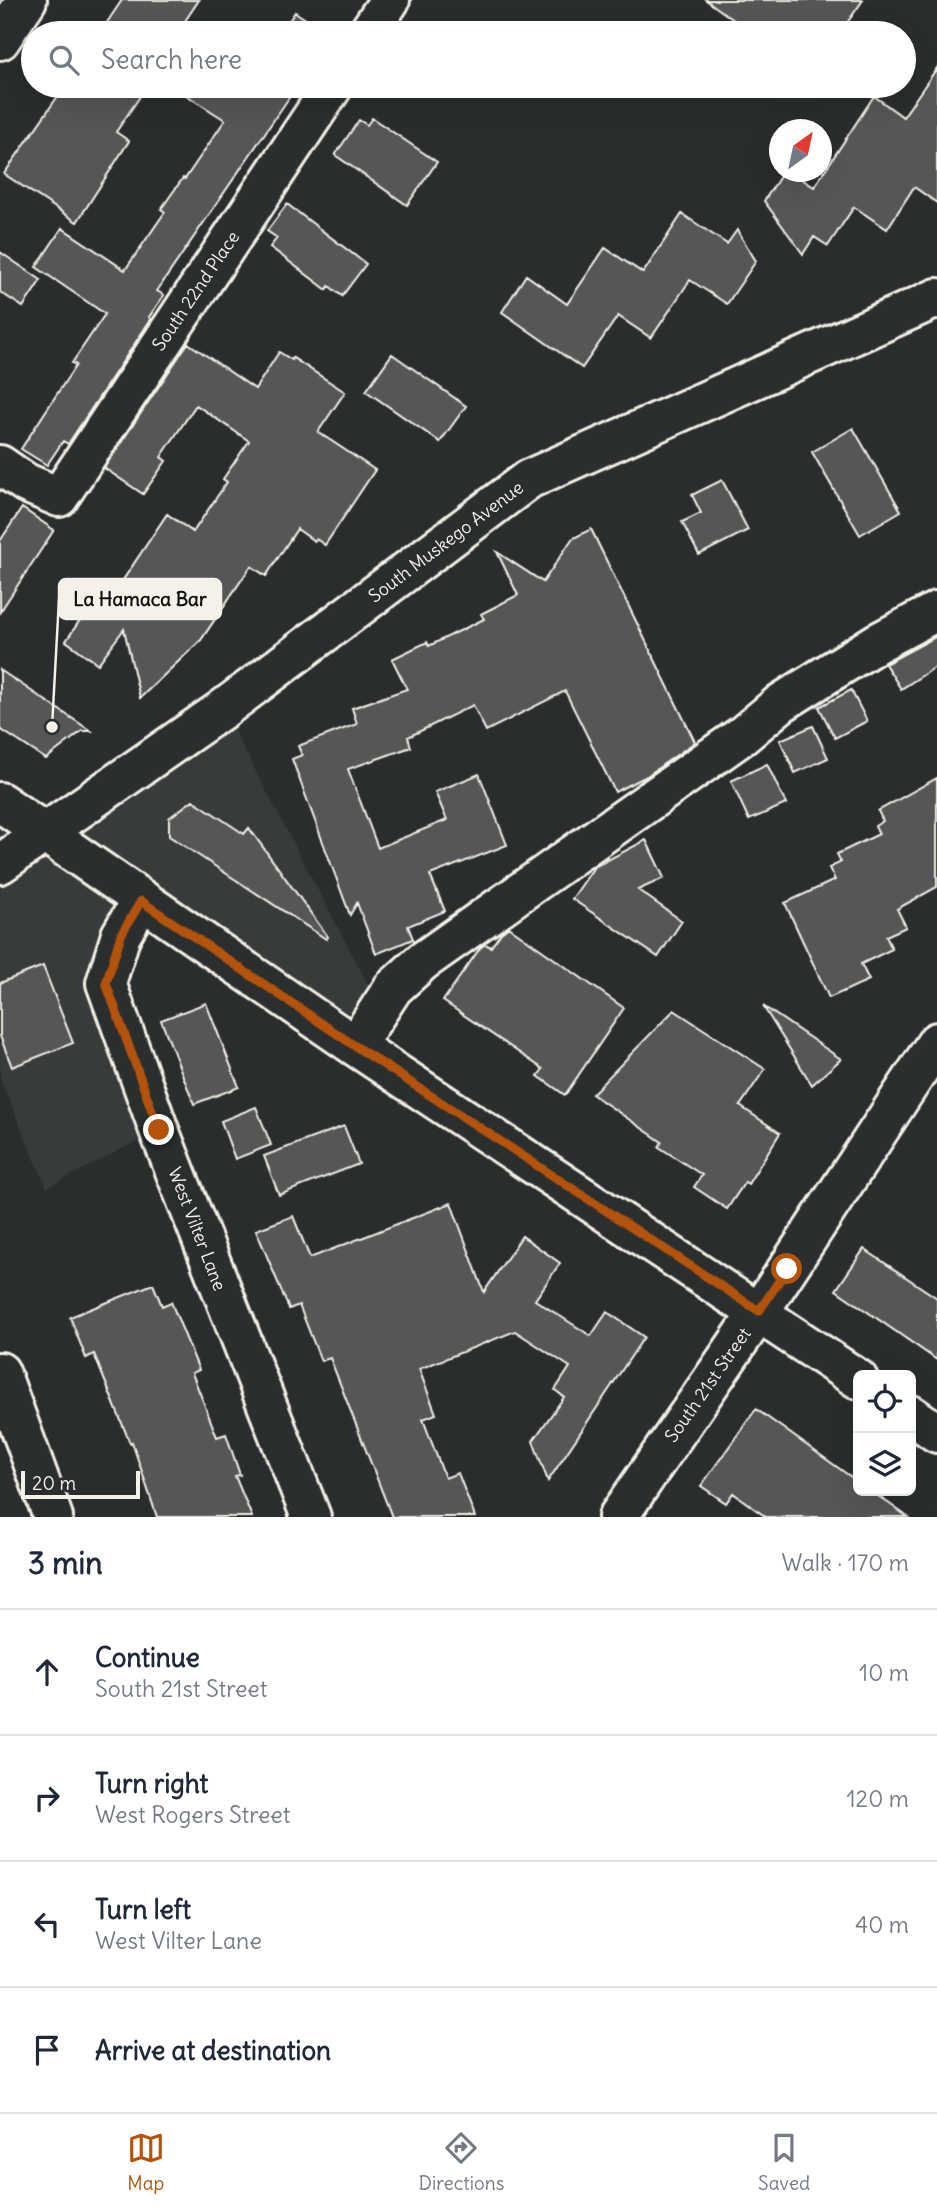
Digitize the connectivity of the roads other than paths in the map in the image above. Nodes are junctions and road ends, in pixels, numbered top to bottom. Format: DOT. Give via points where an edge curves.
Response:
graph roads {
  1 [pos="27,0"];
  2 [pos="390,0"];
  3 [pos="376,21"];
  4 [pos="0,40"];
  5 [pos="325,98"];
  6 [pos="937,298"];
  7 [pos="0,465"];
  8 [pos="937,611"];
  9 [pos="0,802"];
  10 [pos="45,831"];
  11 [pos="0,864"];
  12 [pos="141,901"];
  13 [pos="937,1042"];
  14 [pos="355,1046"];
  15 [pos="759,1311"];
  16 [pos="0,1372"];
  17 [pos="853,1376"];
  18 [pos="916,1418"];
  19 [pos="937,1433"];
  20 [pos="53,1517"];
  21 [pos="311,1517"];
  22 [pos="618,1517"];
  1 -- 4 [label="street"];
  2 -- 3 [label="street"];
  5 -- 7 [label="street, South 22nd Place" via="59,497"];
  6 -- 10 [label="street, South Muskego Avenue" via="529,479 223,709"];
  8 -- 14 [label="street" via="781,703 743,735 423,961 393,988"];
  9 -- 10 [label="street"];
  10 -- 11 [label="street, South Muskego Avenue"];
  10 -- 12 [label="street"];
  12 -- 14 [label="street"];
  12 -- 21 [label="street, West Vilter Lane" via="121,935 106,983"];
  13 -- 15 [label="street, South 21st Street"];
  14 -- 15 [label="street"];
  15 -- 17 [label="street"];
  15 -- 22 [label="street, South 21st Street"];
  16 -- 20 [label="street"];
  18 -- 19 [label="street"];
}
